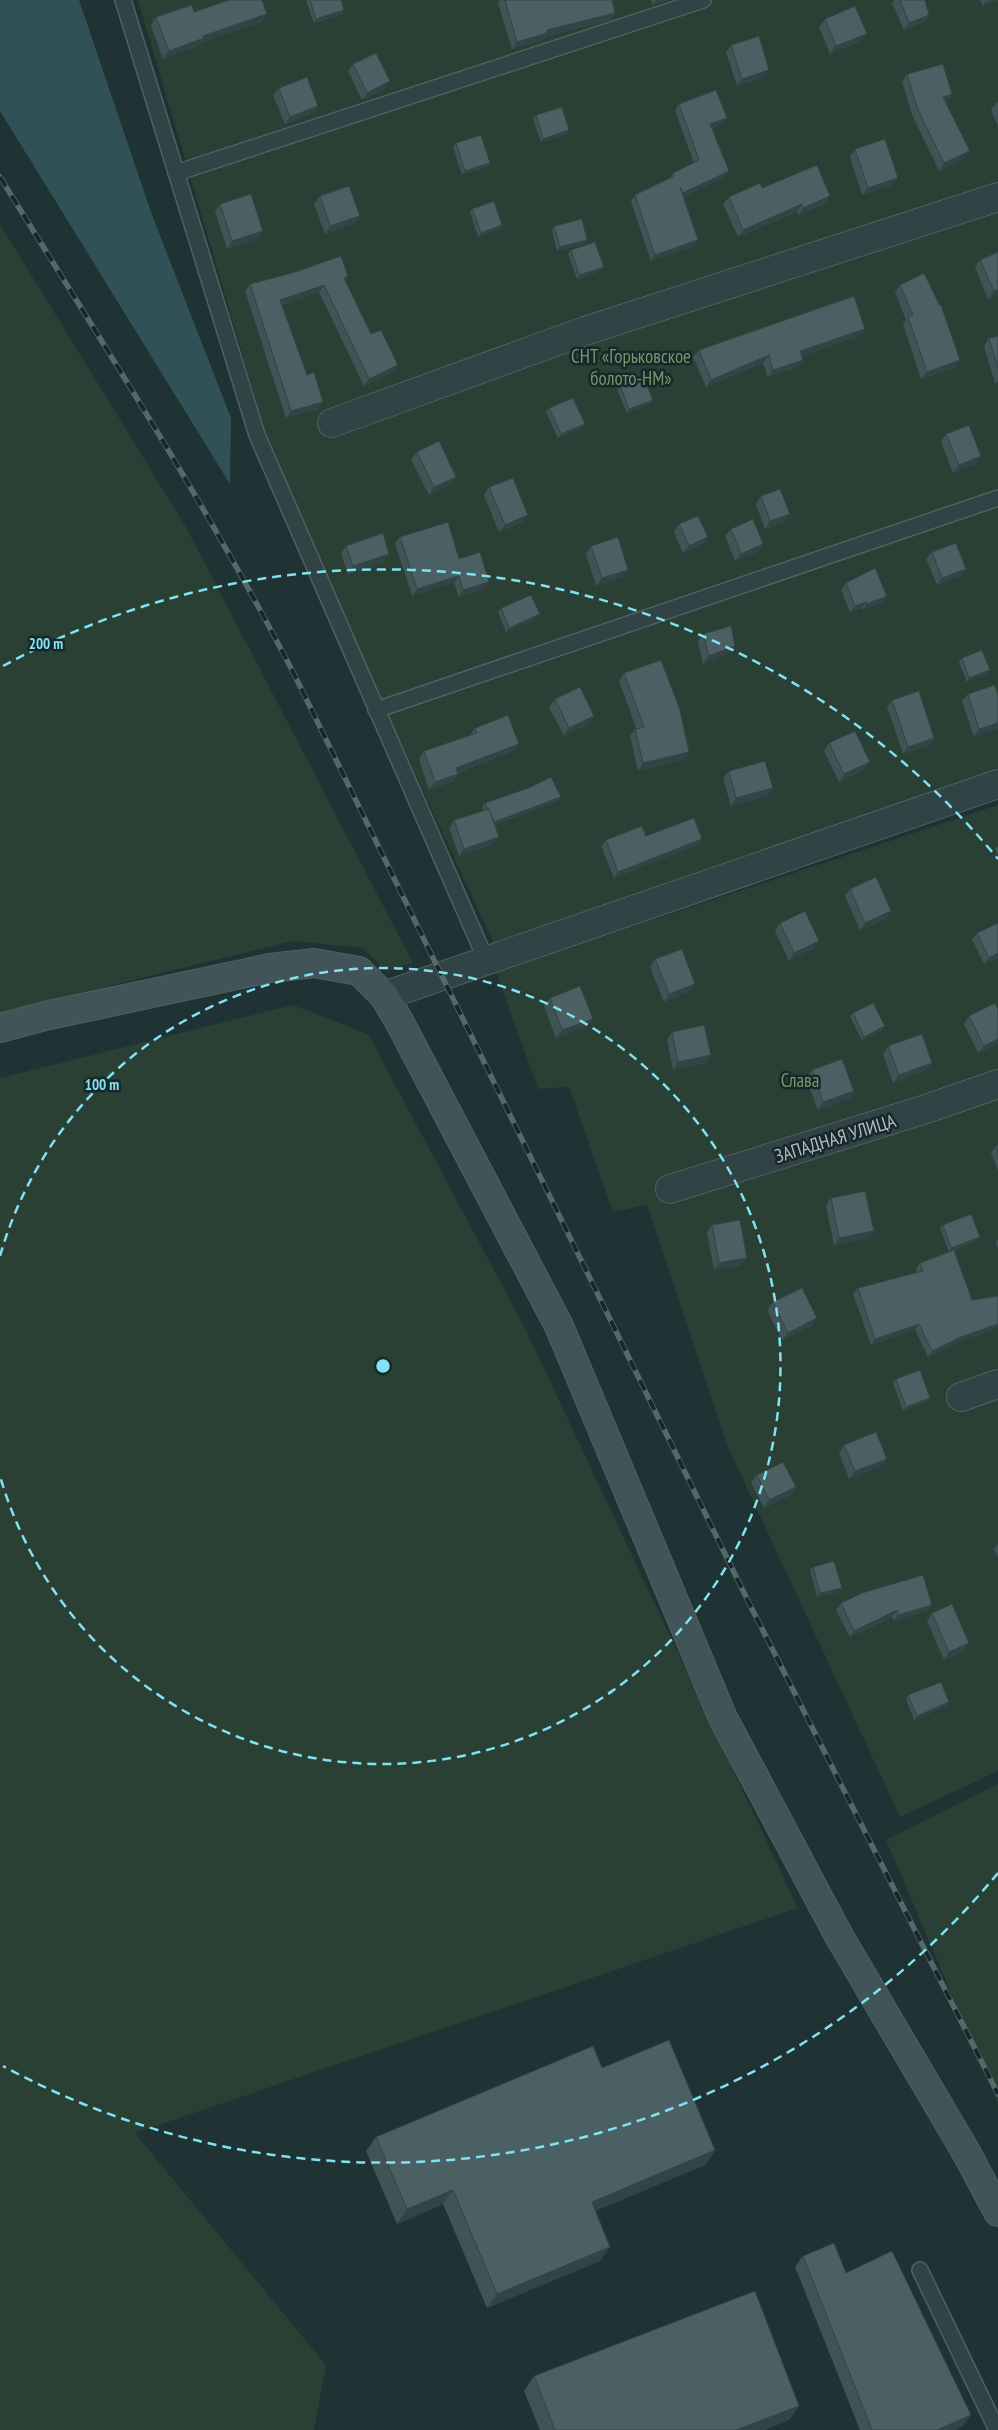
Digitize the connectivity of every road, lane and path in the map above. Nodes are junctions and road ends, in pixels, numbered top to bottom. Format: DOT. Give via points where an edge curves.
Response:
graph roads {
  1 [pos="123,0"];
  2 [pos="703,0"];
  3 [pos="176,173"];
  4 [pos="998,197"];
  5 [pos="332,423"];
  6 [pos="998,498"];
  7 [pos="376,710"];
  8 [pos="998,784"];
  9 [pos="486,960"];
  10 [pos="384,996"];
  11 [pos="0,1028"];
  12 [pos="998,1084"];
  13 [pos="670,1189"];
  14 [pos="998,1384"];
  15 [pos="961,1396"];
  16 [pos="998,2212"];
  17 [pos="920,2270"];
  18 [pos="997,2430"];
  1 -- 3 [label="lane"];
  2 -- 3 [label="lane"];
  3 -- 7 [label="lane" via="257,435"];
  4 -- 5 [label="street" via="585,331"];
  6 -- 7 [label="lane"];
  7 -- 9 [label="lane"];
  8 -- 9 [label="street"];
  9 -- 10 [label="street"];
  10 -- 11 [label="street" via="359,971 314,963 260,970"];
  10 -- 16 [label="street" via="559,1326 723,1718 839,1936"];
  12 -- 13 [label="street, ЗАПАДНАЯ УЛИЦА"];
  14 -- 15 [label="street"];
  17 -- 18 [label="lane"];
}
